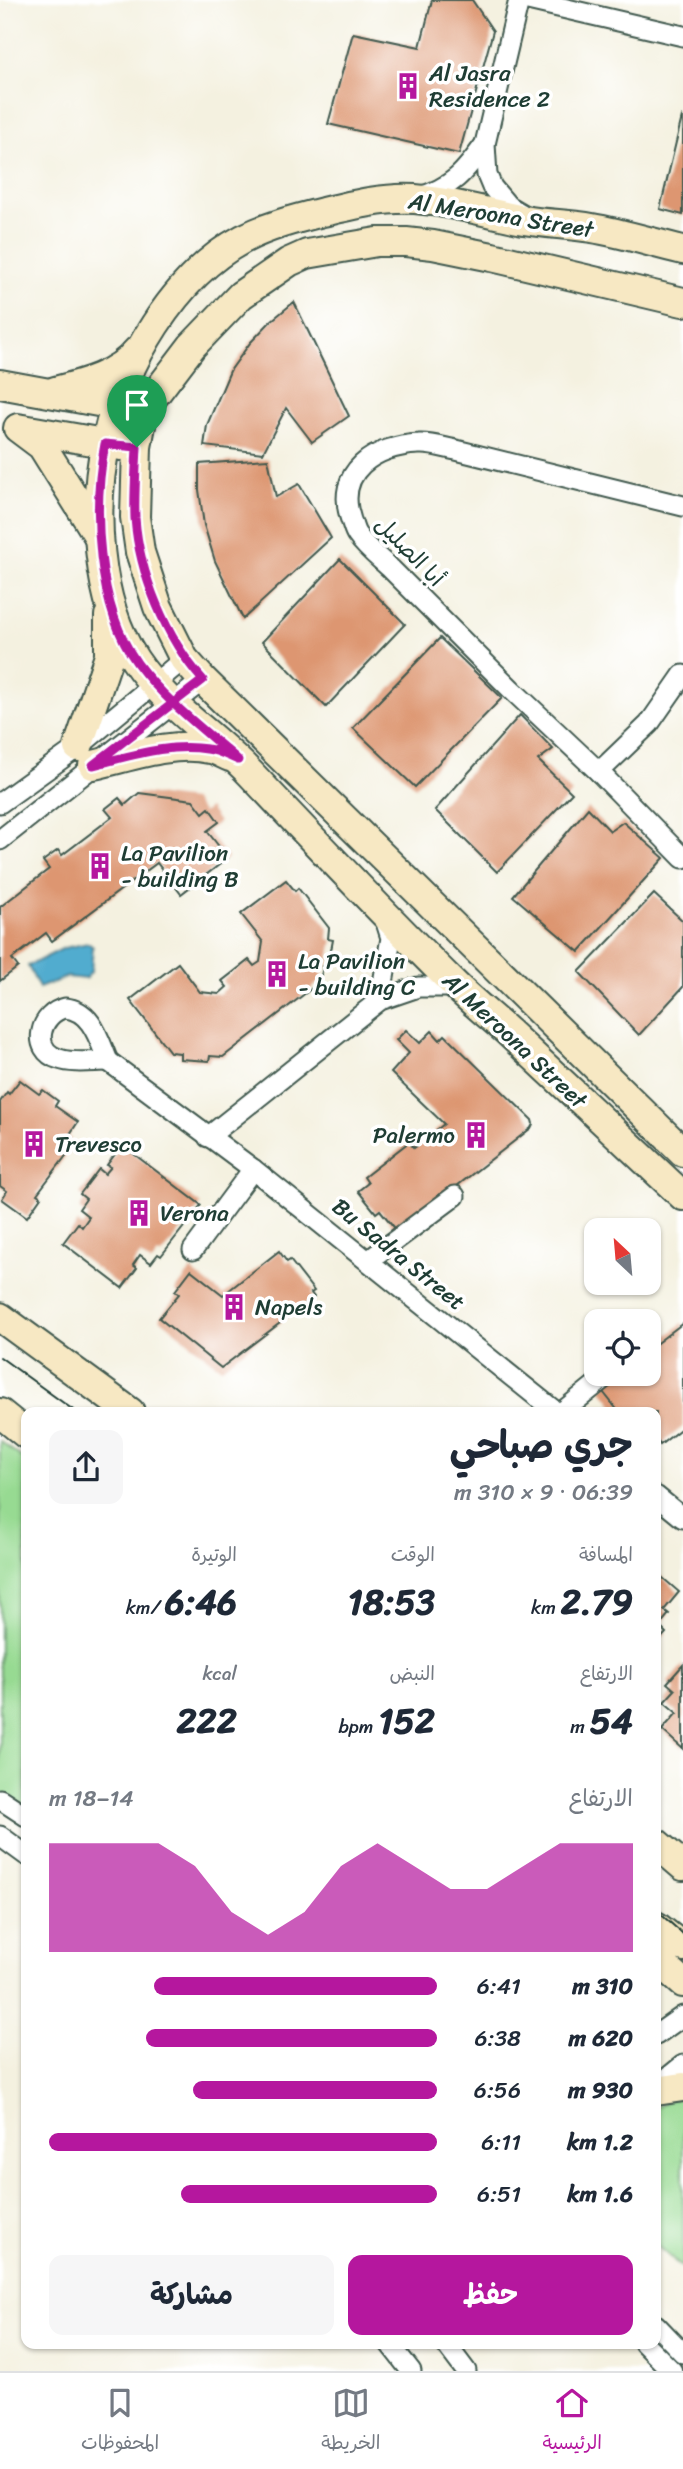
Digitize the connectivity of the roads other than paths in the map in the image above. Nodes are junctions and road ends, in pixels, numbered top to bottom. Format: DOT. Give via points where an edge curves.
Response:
graph roads {
  1 [pos="519,0"];
  2 [pos="528,0"];
  3 [pos="683,36"];
  4 [pos="485,144"];
  5 [pos="414,199"];
  6 [pos="535,222"];
  7 [pos="683,250"];
  8 [pos="683,302"];
  9 [pos="145,341"];
  10 [pos="0,384"];
  11 [pos="50,392"];
  12 [pos="114,405"];
  13 [pos="144,409"];
  14 [pos="9,426"];
  15 [pos="105,444"];
  16 [pos="137,447"];
  17 [pos="683,506"];
  18 [pos="101,541"];
  19 [pos="108,596"];
  20 [pos="184,659"];
  21 [pos="683,675"];
  22 [pos="203,680"];
  23 [pos="164,693"];
  24 [pos="86,756"];
  25 [pos="238,760"];
  26 [pos="600,772"];
  27 [pos="0,803"];
  28 [pos="0,839"];
  29 [pos="683,858"];
  30 [pos="382,912"];
  31 [pos="456,987"];
  32 [pos="380,1000"];
  33 [pos="108,1061"];
  34 [pos="654,1124"];
  35 [pos="683,1132"];
  36 [pos="208,1137"];
  37 [pos="683,1152"];
  38 [pos="253,1169"];
  39 [pos="455,1196"];
  40 [pos="683,1196"];
  41 [pos="193,1250"];
  42 [pos="369,1260"];
  43 [pos="0,1317"];
  44 [pos="594,1386"];
  45 [pos="123,1407"];
  46 [pos="550,1407"];
  47 [pos="568,1407"];
  48 [pos="0,1413"];
  49 [pos="21,1430"];
  50 [pos="661,1500"];
  51 [pos="683,1518"];
  52 [pos="0,1799"];
  53 [pos="21,1813"];
  54 [pos="0,1836"];
  55 [pos="661,1847"];
  56 [pos="21,1851"];
  57 [pos="683,1866"];
  58 [pos="661,1930"];
  59 [pos="683,1947"];
  60 [pos="661,1963"];
  61 [pos="683,1983"];
  62 [pos="683,2016"];
  63 [pos="661,2031"];
  64 [pos="683,2065"];
  65 [pos="661,2085"];
  66 [pos="683,2087"];
  67 [pos="661,2089"];
  68 [pos="661,2330"];
  69 [pos="394,2349"];
  70 [pos="450,2349"];
  71 [pos="650,2349"];
  72 [pos="683,2353"];
  73 [pos="411,2371"];
  74 [pos="467,2371"];
  75 [pos="672,2371"];
  1 -- 4 [label="street"];
  2 -- 3 [label="street"];
  4 -- 5 [label="street" via="465,173 434,193"];
  4 -- 6 [label="street" via="487,175 496,194"];
  5 -- 6 [label="street, Al Meroona Street"];
  5 -- 9 [label="street, Al Meroona Street" via="340,208 278,223 240,240 174,298"];
  6 -- 7 [label="street, Al Meroona Street" via="593,228"];
  8 -- 13 [label="street, Al Meroona Street" via="433,245 377,242 307,254 242,295 192,346"];
  9 -- 11 [label="street" via="116,369"];
  9 -- 12 [label="street, Al Meroona Street"];
  10 -- 11 [label="street"];
  11 -- 12 [label="street"];
  12 -- 13 [label="street"];
  12 -- 15 [label="street, Al Meroona Street"];
  13 -- 16 [label="street, Al Meroona Street"];
  14 -- 15 [label="street"];
  14 -- 18 [label="street" via="42,446"];
  15 -- 16 [label="street"];
  15 -- 18 [label="street, Al Meroona Street" via="99,472"];
  16 -- 20 [label="street, Al Meroona Street" via="135,517 140,552 158,607"];
  17 -- 26 [label="street, أبا الصليل" via="421,443 393,448 361,464 348,483 346,506 356,534"];
  18 -- 19 [label="street, Al Meroona Street"];
  19 -- 23 [label="street, Al Meroona Street" via="136,662"];
  19 -- 24 [label="street" via="109,656"];
  20 -- 22 [label="street, Al Meroona Street"];
  20 -- 23 [label="street"];
  21 -- 26 [label="street" via="649,724"];
  22 -- 23 [label="street"];
  22 -- 34 [label="street, Al Meroona Street"];
  23 -- 24 [label="street"];
  23 -- 24 [label="street"];
  23 -- 25 [label="street, Al Meroona Street"];
  24 -- 25 [label="street" via="177,748 209,749"];
  24 -- 27 [label="street"];
  24 -- 28 [label="street"];
  25 -- 30 [label="street, Al Meroona Street"];
  26 -- 29 [label="street, أبا الصليل"];
  30 -- 31 [label="street, Al Meroona Street"];
  30 -- 32 [label="street" via="391,938"];
  31 -- 32 [label="street" via="418,987"];
  31 -- 40 [label="street, Al Meroona Street"];
  32 -- 36 [label="street"];
  33 -- 36 [label="street, Bu Sadra Street"];
  34 -- 35 [label="street"];
  34 -- 37 [label="street, Al Meroona Street"];
  36 -- 38 [label="street, Bu Sadra Street"];
  38 -- 41 [label="street"];
  38 -- 42 [label="street, Bu Sadra Street"];
  39 -- 42 [label="street"];
  42 -- 46 [label="street, Bu Sadra Street"];
  43 -- 45 [label="street"];
  44 -- 47 [label="street"];
  48 -- 49 [label="street"];
  50 -- 51 [label="street"];
  52 -- 53 [label="street"];
  54 -- 56 [label="street"];
  55 -- 57 [label="street"];
  58 -- 59 [label="street"];
  60 -- 61 [label="street"];
  62 -- 63 [label="street"];
  64 -- 65 [label="street"];
  66 -- 67 [label="street"];
  68 -- 72 [label="street"];
  69 -- 73 [label="street"];
  70 -- 74 [label="street"];
  71 -- 75 [label="street"];
}
